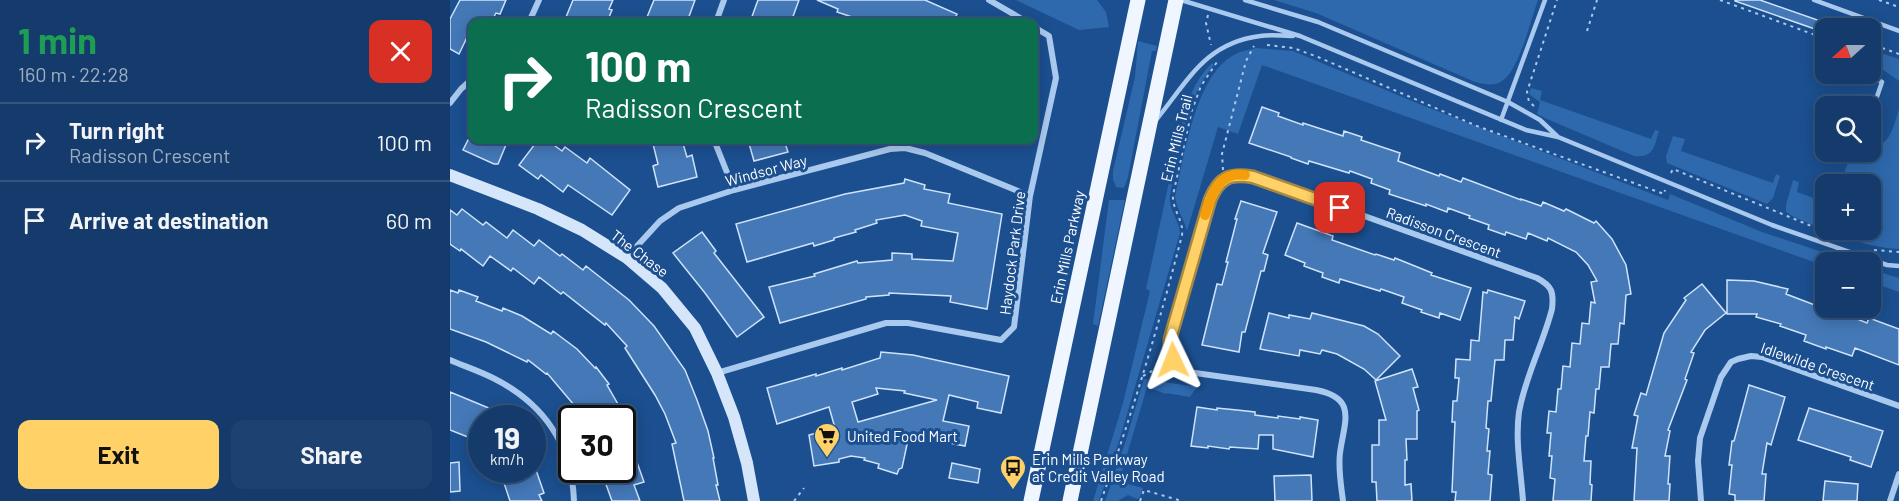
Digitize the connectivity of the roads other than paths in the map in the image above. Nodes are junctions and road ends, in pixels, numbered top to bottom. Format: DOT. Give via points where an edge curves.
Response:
graph roads {
  1 [pos="539,0"];
  2 [pos="724,0"];
  3 [pos="989,0"];
  4 [pos="1138,0"];
  5 [pos="1176,0"];
  6 [pos="1181,0"];
  7 [pos="1245,0"];
  8 [pos="1545,0"];
  9 [pos="1814,0"];
  10 [pos="531,18"];
  11 [pos="717,18"];
  12 [pos="1020,18"];
  13 [pos="1038,29"];
  14 [pos="1899,31"];
  15 [pos="1300,36"];
  16 [pos="1881,81"];
  17 [pos="468,83"];
  18 [pos="1877,96"];
  19 [pos="1508,102"];
  20 [pos="450,103"];
  21 [pos="1501,120"];
  22 [pos="1149,130"];
  23 [pos="1558,137"];
  24 [pos="716,144"];
  25 [pos="450,175"];
  26 [pos="734,190"];
  27 [pos="1030,195"];
  28 [pos="627,258"];
  29 [pos="1899,266"];
  30 [pos="450,360"];
  31 [pos="717,373"];
  32 [pos="1899,406"];
  33 [pos="1899,474"];
  34 [pos="574,501"];
  35 [pos="754,501"];
  36 [pos="1031,501"];
  37 [pos="1070,501"];
  38 [pos="1343,501"];
  39 [pos="1523,501"];
  40 [pos="1701,501"];
  41 [pos="1890,501"];
  1 -- 10 [label="street"];
  2 -- 11 [label="street"];
  3 -- 12 [label="street"];
  4 -- 36 [label="main road, Erin Mills Parkway"];
  5 -- 22 [label="main road"];
  6 -- 15 [label="lane"];
  7 -- 19 [label="lane" via="1318,21"];
  8 -- 19 [label="lane"];
  9 -- 14 [label="lane"];
  13 -- 27 [label="street, Haydock Park Drive" via="1049,36 1056,78"];
  15 -- 21 [label="lane"];
  15 -- 22 [label="lane" via="1261,36 1214,52"];
  16 -- 18 [label="lane"];
  17 -- 20 [label="street"];
  19 -- 21 [label="lane"];
  19 -- 23 [label="lane" via="1540,120"];
  21 -- 23 [label="lane"];
  22 -- 37 [label="main road"];
  23 -- 29 [label="lane" via="1772,225"];
  24 -- 26 [label="street"];
  25 -- 28 [label="street, The Chase" via="538,209"];
  26 -- 27 [label="street, Windsor Way" via="905,148"];
  26 -- 28 [label="street, Windsor Way" via="680,208 660,221"];
  27 -- 31 [label="street, Haydock Park Drive" via="1014,327 1001,340 908,323 886,323"];
  28 -- 31 [label="street, The Chase" via="662,288 695,328"];
  30 -- 34 [label="street" via="510,387 545,418 561,441"];
  31 -- 35 [label="street, The Chase" via="734,417"];
  32 -- 40 [label="street, Idlewilde Crescent" via="1762,357 1738,358 1721,377 1700,438"];
  33 -- 41 [label="street"];
  38 -- 39 [label="street, Radisson Crescent" via="1340,455 1346,416 1339,398 1316,390 1188,372 1173,360 1170,339 1210,200 1215,187 1238,174 1547,283 1552,309 1520,412"];
}
